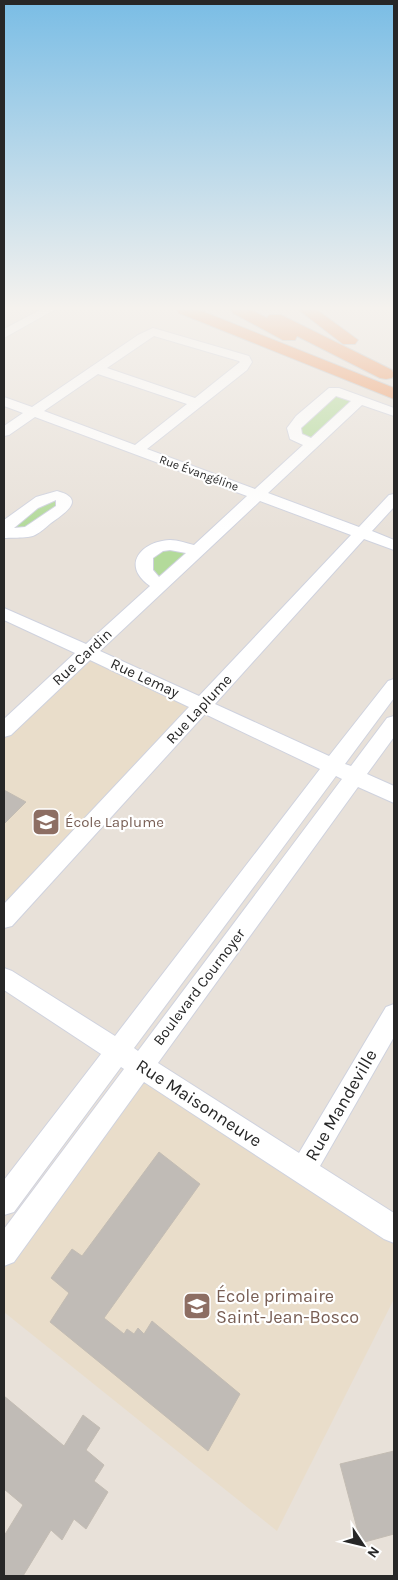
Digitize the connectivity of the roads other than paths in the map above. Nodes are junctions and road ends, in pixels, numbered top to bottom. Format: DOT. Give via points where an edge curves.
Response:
graph roads {
  1 [pos="75,384"];
  2 [pos="140,384"];
  3 [pos="221,384"];
  4 [pos="373,384"];
  5 [pos="378,384"];
  6 [pos="394,392"];
  7 [pos="360,400"];
  8 [pos="4,401"];
  9 [pos="197,403"];
  10 [pos="33,412"];
  11 [pos="394,412"];
  12 [pos="4,432"];
  13 [pos="313,444"];
  14 [pos="137,450"];
  15 [pos="258,495"];
  16 [pos="394,498"];
  17 [pos="4,528"];
  18 [pos="4,532"];
  19 [pos="362,533"];
  20 [pos="394,545"];
  21 [pos="198,551"];
  22 [pos="161,585"];
  23 [pos="4,613"];
  24 [pos="88,651"];
  25 [pos="394,685"];
  26 [pos="203,706"];
  27 [pos="394,722"];
  28 [pos="4,729"];
  29 [pos="334,767"];
  30 [pos="355,777"];
  31 [pos="394,795"];
  32 [pos="4,919"];
  33 [pos="4,978"];
  34 [pos="394,1015"];
  35 [pos="118,1051"];
  36 [pos="140,1065"];
  37 [pos="303,1170"];
  38 [pos="4,1202"];
  39 [pos="394,1229"];
  40 [pos="4,1252"];
  1 -- 10 [label="street"];
  2 -- 9 [label="street"];
  3 -- 9 [label="street"];
  4 -- 6 [label="highway"];
  5 -- 6 [label="highway"];
  7 -- 11 [label="street"];
  7 -- 13 [label="street, Rue Cardin"];
  7 -- 13 [label="street" via="334,391 301,419 294,433"];
  8 -- 10 [label="street, Rue Évangéline"];
  9 -- 14 [label="street"];
  10 -- 12 [label="street"];
  10 -- 14 [label="street, Rue Évangéline"];
  13 -- 15 [label="street, Rue Cardin"];
  14 -- 15 [label="street, Rue Évangéline"];
  15 -- 19 [label="street, Rue Évangéline"];
  15 -- 21 [label="street, Rue Cardin"];
  16 -- 19 [label="street, Rue Laplume"];
  17 -- 18 [label="street" via="39,501 54,496 64,498 61,509 29,532"];
  19 -- 20 [label="street, Rue Évangéline"];
  19 -- 26 [label="street, Rue Laplume"];
  21 -- 22 [label="street, Rue Cardin"];
  21 -- 22 [label="street" via="171,544 145,556 144,572"];
  22 -- 24 [label="street, Rue Cardin"];
  23 -- 24 [label="street, Rue Lemay"];
  24 -- 26 [label="street, Rue Lemay"];
  24 -- 28 [label="street, Rue Cardin"];
  25 -- 29 [label="street, Boulevard Cournoyer"];
  26 -- 29 [label="street, Rue Lemay"];
  26 -- 32 [label="street, Rue Laplume"];
  27 -- 30 [label="street, Boulevard Cournoyer"];
  29 -- 30 [label="street, Rue Lemay"];
  29 -- 35 [label="street, Boulevard Cournoyer"];
  30 -- 31 [label="street, Rue Lemay"];
  30 -- 36 [label="street, Boulevard Cournoyer"];
  33 -- 35 [label="street, Rue Maisonneuve"];
  34 -- 37 [label="street, Rue Mandeville"];
  35 -- 36 [label="street, Rue Maisonneuve"];
  35 -- 38 [label="street, Boulevard Cournoyer"];
  36 -- 37 [label="street, Rue Maisonneuve"];
  36 -- 40 [label="street, Boulevard Cournoyer"];
  37 -- 39 [label="street, Rue Maisonneuve"];
}
